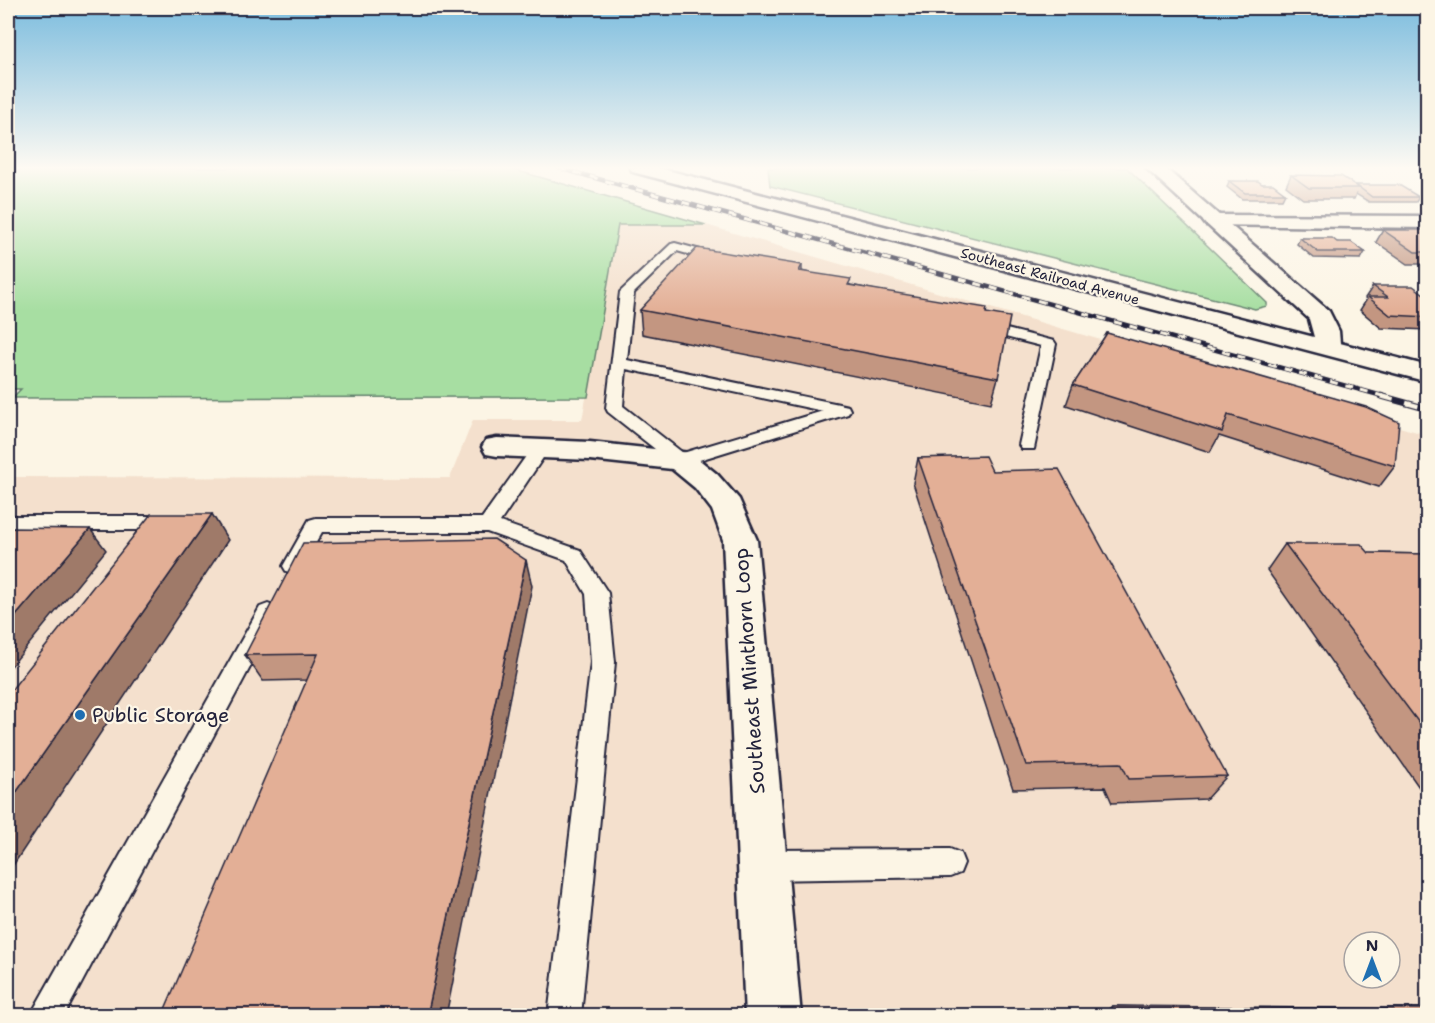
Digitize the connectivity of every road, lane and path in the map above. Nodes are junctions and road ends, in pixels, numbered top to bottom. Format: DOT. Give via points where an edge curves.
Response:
graph roads {
  1 [pos="821,216"];
  2 [pos="1207,216"];
  3 [pos="1213,221"];
  4 [pos="1428,222"];
  5 [pos="731,262"];
  6 [pos="966,324"];
  7 [pos="1327,348"];
  8 [pos="619,363"];
  9 [pos="1428,374"];
  10 [pos="1028,445"];
  11 [pos="496,447"];
  12 [pos="540,448"];
  13 [pos="680,460"];
  14 [pos="8,523"];
  15 [pos="488,525"];
  16 [pos="134,551"];
  17 [pos="950,863"];
  18 [pos="762,865"];
  19 [pos="46,1016"];
  20 [pos="564,1016"];
  21 [pos="773,1016"];
  1 -- 7 [label="street, Southeast Railroad Avenue"];
  2 -- 3 [label="street"];
  3 -- 4 [label="street"];
  3 -- 7 [label="street" via="1320,316 1327,331"];
  5 -- 8 [label="lane" via="675,247 627,292"];
  6 -- 10 [label="lane" via="1049,344"];
  7 -- 9 [label="street, Southeast Railroad Avenue"];
  8 -- 13 [label="lane" via="614,408"];
  8 -- 13 [label="lane" via="842,410"];
  11 -- 12 [label="street"];
  12 -- 13 [label="street"];
  12 -- 15 [label="lane"];
  13 -- 18 [label="street, Southeast Minthorn Loop" via="706,481 727,507 740,540"];
  14 -- 16 [label="lane" via="154,523"];
  15 -- 19 [label="lane" via="316,525"];
  15 -- 20 [label="lane" via="573,555 597,593 603,662"];
  17 -- 18 [label="lane"];
  18 -- 21 [label="street, Southeast Minthorn Loop"];
}
